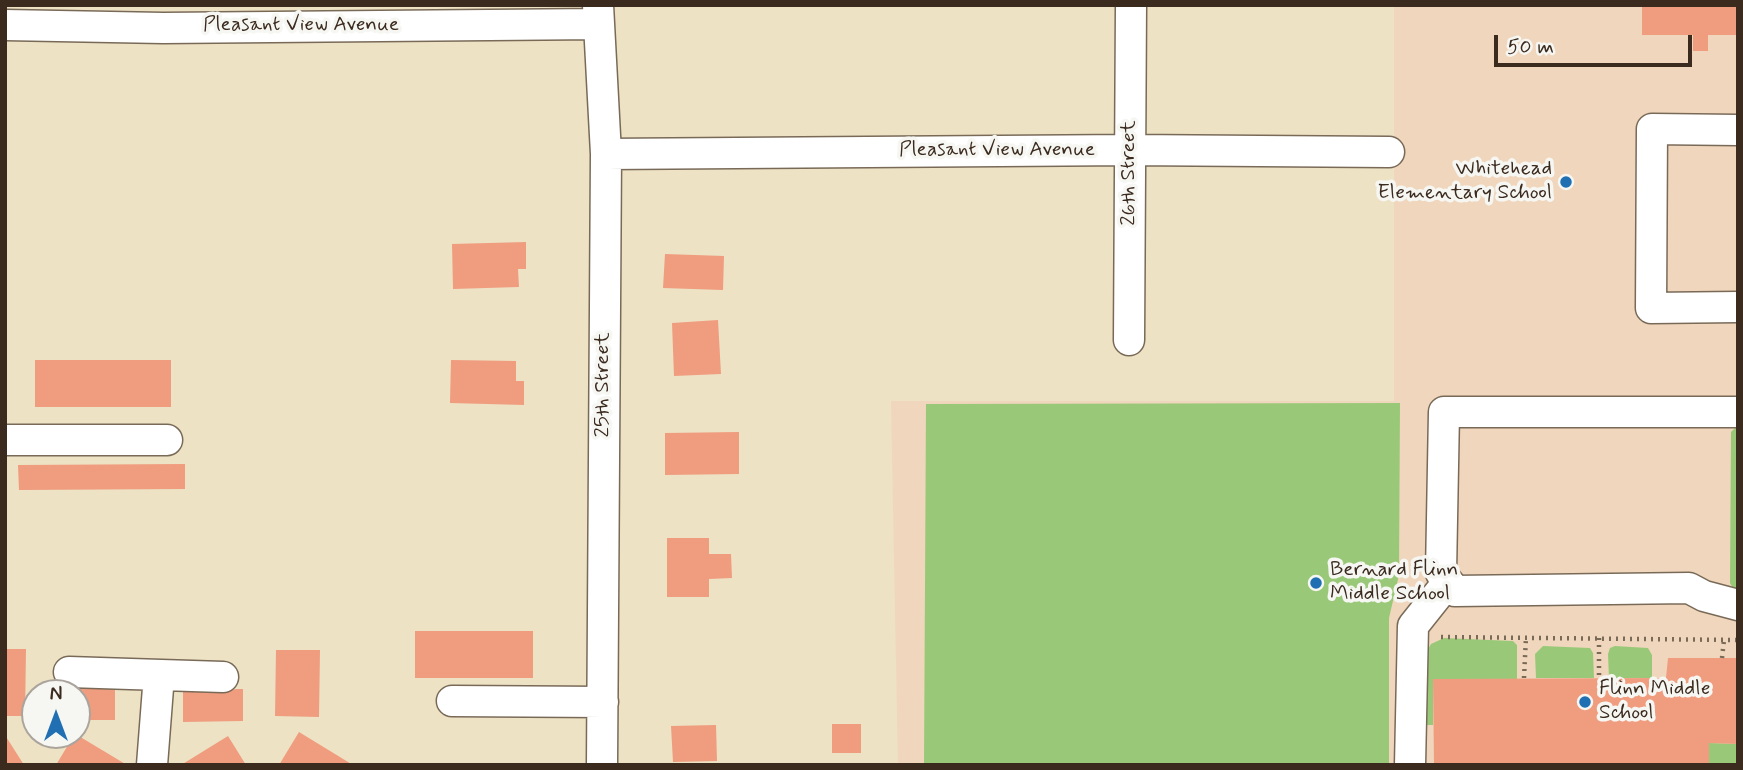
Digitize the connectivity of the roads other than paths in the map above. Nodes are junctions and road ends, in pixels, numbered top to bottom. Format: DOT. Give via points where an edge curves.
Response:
graph roads {
  1 [pos="1130,5"];
  2 [pos="598,15"];
  3 [pos="163,16"];
  4 [pos="5,25"];
  5 [pos="1738,130"];
  6 [pos="1130,150"];
  7 [pos="1388,152"];
  8 [pos="606,154"];
  9 [pos="1732,307"];
  10 [pos="1129,340"];
  11 [pos="1738,412"];
  12 [pos="5,440"];
  13 [pos="167,440"];
  14 [pos="1448,582"];
  15 [pos="1738,605"];
  16 [pos="69,672"];
  17 [pos="159,675"];
  18 [pos="223,677"];
  19 [pos="452,701"];
  20 [pos="603,702"];
  21 [pos="152,765"];
  22 [pos="602,765"];
  23 [pos="1410,765"];
  1 -- 6 [label="street, 26th Street"];
  2 -- 3 [label="street, Pleasant View Avenue"];
  2 -- 8 [label="street, 25th Street"];
  3 -- 4 [label="street, Pleasant View Avenue"];
  5 -- 9 [label="street" via="1652,129 1651,308"];
  6 -- 7 [label="street, Pleasant View Avenue"];
  6 -- 8 [label="street, Pleasant View Avenue"];
  6 -- 10 [label="street, 26th Street"];
  8 -- 20 [label="street, 25th Street"];
  11 -- 14 [label="street" via="1444,412 1441,573"];
  12 -- 13 [label="street"];
  14 -- 15 [label="street" via="1455,591 1689,588"];
  14 -- 23 [label="street" via="1413,626"];
  16 -- 17 [label="street"];
  17 -- 18 [label="street"];
  17 -- 21 [label="street"];
  19 -- 20 [label="street"];
  20 -- 22 [label="street, 25th Street"];
}
